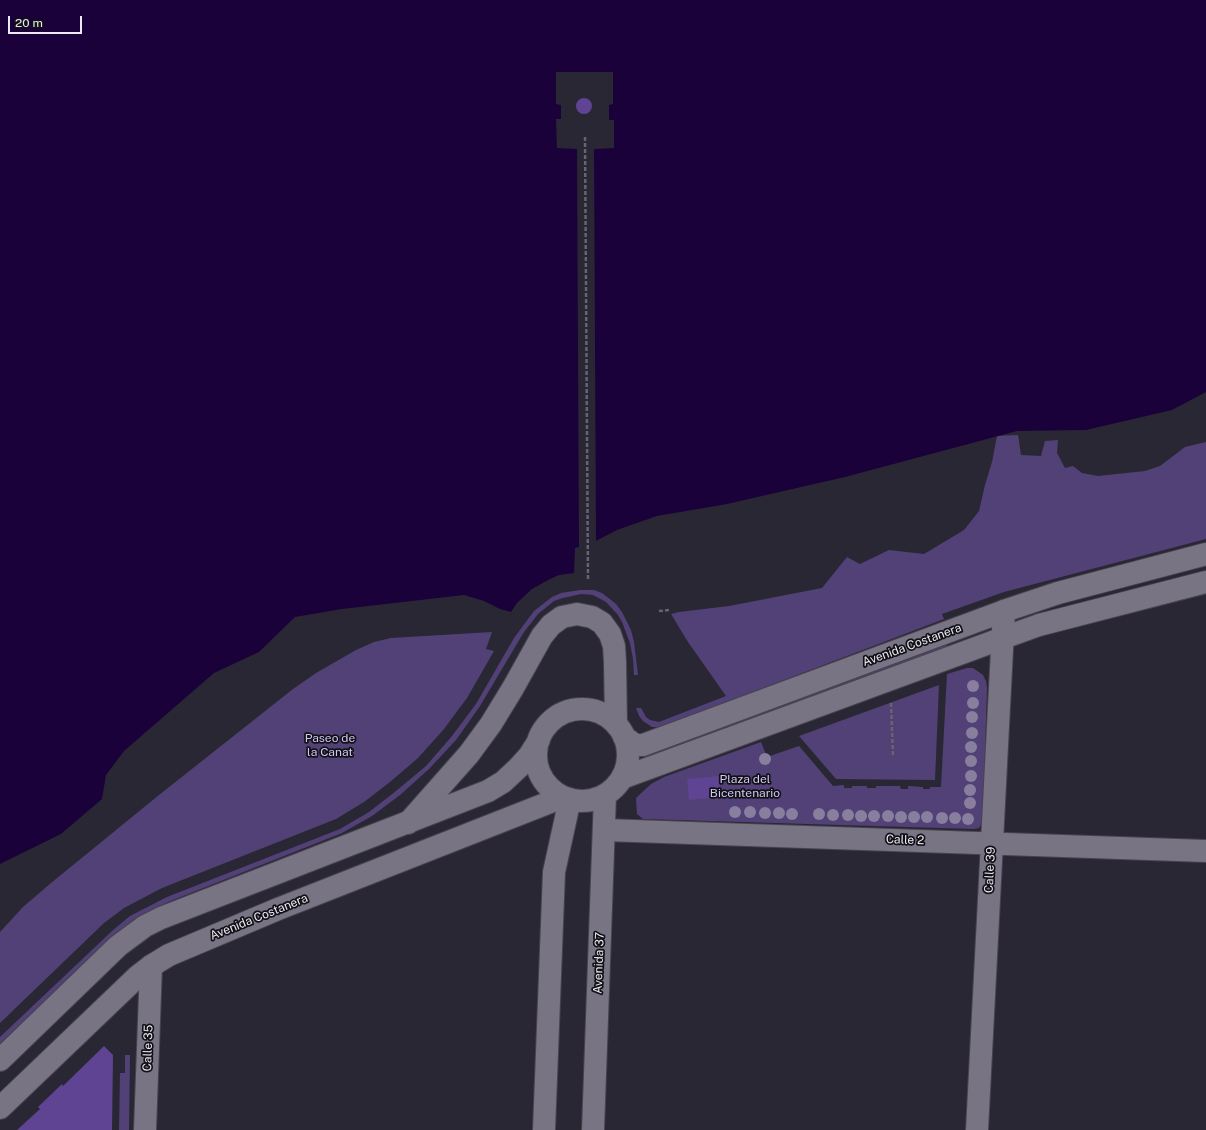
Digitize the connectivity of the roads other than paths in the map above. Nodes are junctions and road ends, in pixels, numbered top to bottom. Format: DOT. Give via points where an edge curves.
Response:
graph roads {
  1 [pos="1206,554"];
  2 [pos="1206,582"];
  3 [pos="1004,611"];
  4 [pos="1003,638"];
  5 [pos="620,730"];
  6 [pos="539,740"];
  7 [pos="622,778"];
  8 [pos="605,795"];
  9 [pos="566,798"];
  10 [pos="408,823"];
  11 [pos="605,830"];
  12 [pos="991,843"];
  13 [pos="1206,851"];
  14 [pos="151,966"];
  15 [pos="0,1060"];
  16 [pos="0,1108"];
  17 [pos="145,1130"];
  18 [pos="544,1130"];
  19 [pos="593,1130"];
  20 [pos="977,1130"];
  1 -- 3 [label="street, Avenida Costanera"];
  2 -- 4 [label="street, Avenida Costanera"];
  3 -- 4 [label="street, Calle 39"];
  3 -- 5 [label="street, Avenida Costanera" via="643,745 635,745"];
  4 -- 7 [label="street, Avenida Costanera"];
  4 -- 12 [label="street, Calle 39"];
  5 -- 6 [label="street" via="610,719 596,712 573,710 552,721"];
  5 -- 7 [label="street" via="627,744 628,759"];
  5 -- 10 [label="street" via="614,646 610,634 602,623 592,617 577,614 562,617 542,636 498,712 469,754"];
  6 -- 9 [label="street" via="539,770 546,783"];
  6 -- 10 [label="street" via="529,756 503,782 488,791"];
  7 -- 8 [label="street" via="617,786"];
  8 -- 9 [label="street" via="584,801"];
  8 -- 11 [label="street, Avenida 37"];
  9 -- 14 [label="street, Avenida Costanera" via="270,912 184,948"];
  9 -- 18 [label="street" via="554,872"];
  10 -- 15 [label="street" via="145,926 118,946"];
  11 -- 12 [label="street, Calle 2"];
  11 -- 19 [label="street, Avenida 37"];
  12 -- 13 [label="street, Calle 2"];
  12 -- 20 [label="street, Calle 39"];
  14 -- 16 [label="street, Avenida Costanera"];
  14 -- 17 [label="street, Calle 35"];
}
